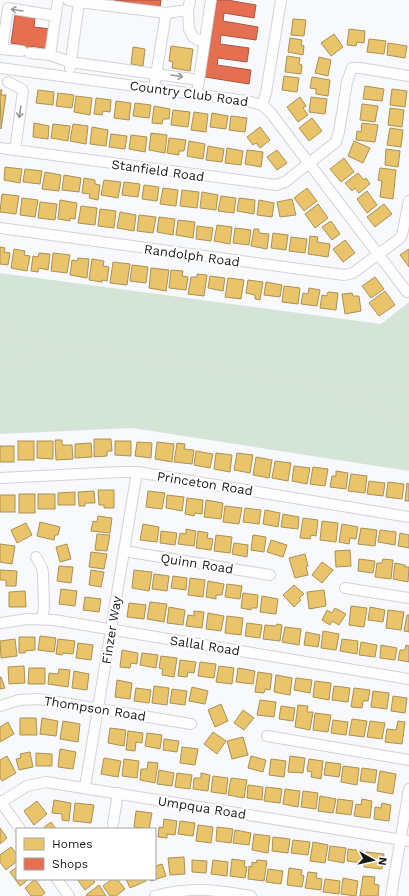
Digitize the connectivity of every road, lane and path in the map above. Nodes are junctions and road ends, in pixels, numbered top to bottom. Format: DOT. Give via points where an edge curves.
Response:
graph roads {
  1 [pos="58,0"];
  2 [pos="68,0"];
  3 [pos="190,0"];
  4 [pos="211,0"];
  5 [pos="281,0"];
  6 [pos="79,2"];
  7 [pos="188,10"];
  8 [pos="166,13"];
  9 [pos="56,16"];
  10 [pos="204,43"];
  11 [pos="1,49"];
  12 [pos="50,55"];
  13 [pos="70,62"];
  14 [pos="5,68"];
  15 [pos="156,73"];
  16 [pos="409,76"];
  17 [pos="68,77"];
  18 [pos="199,80"];
  19 [pos="4,83"];
  20 [pos="154,88"];
  21 [pos="196,94"];
  22 [pos="262,104"];
  23 [pos="0,148"];
  24 [pos="15,150"];
  25 [pos="310,164"];
  26 [pos="409,201"];
  27 [pos="0,228"];
  28 [pos="378,254"];
  29 [pos="407,292"];
  30 [pos="0,323"];
  31 [pos="61,348"];
  32 [pos="0,366"];
  33 [pos="409,389"];
  34 [pos="336,391"];
  35 [pos="409,423"];
  36 [pos="137,472"];
  37 [pos="0,478"];
  38 [pos="409,517"];
  39 [pos="124,551"];
  40 [pos="36,557"];
  41 [pos="270,575"];
  42 [pos="345,588"];
  43 [pos="409,598"];
  44 [pos="42,619"];
  45 [pos="0,623"];
  46 [pos="112,630"];
  47 [pos="409,679"];
  48 [pos="0,706"];
  49 [pos="98,708"];
  50 [pos="191,724"];
  51 [pos="267,736"];
  52 [pos="409,760"];
  53 [pos="85,787"];
  54 [pos="409,789"];
  55 [pos="118,793"];
  56 [pos="0,802"];
  57 [pos="113,824"];
  58 [pos="19,828"];
  59 [pos="405,840"];
  60 [pos="58,880"];
  61 [pos="69,896"];
  62 [pos="155,896"];
  63 [pos="251,896"];
  64 [pos="391,896"];
  1 -- 9 [label="street"];
  2 -- 6 [label="street"];
  3 -- 7 [label="street"];
  4 -- 10 [label="street"];
  5 -- 22 [label="street"];
  6 -- 8 [label="street"];
  6 -- 13 [label="street"];
  7 -- 8 [label="street"];
  7 -- 10 [label="street" via="192,37"];
  8 -- 15 [label="street"];
  9 -- 11 [label="street, one-way" via="8,8"];
  9 -- 12 [label="street"];
  10 -- 18 [label="street"];
  11 -- 12 [label="street"];
  12 -- 13 [label="street"];
  13 -- 15 [label="street"];
  13 -- 17 [label="street"];
  14 -- 17 [label="street, Country Club Road"];
  14 -- 19 [label="street"];
  15 -- 18 [label="street, one-way"];
  15 -- 20 [label="street"];
  16 -- 25 [label="street, Stanfield Road" via="352,68 336,142"];
  17 -- 20 [label="street, Country Club Road"];
  18 -- 21 [label="street"];
  19 -- 24 [label="street, one-way" via="22,89 23,92"];
  20 -- 21 [label="street, Country Club Road"];
  21 -- 22 [label="street, Country Club Road"];
  22 -- 25 [label="street, Country Club Road"];
  23 -- 24 [label="street, Stanfield Road"];
  24 -- 25 [label="street, Stanfield Road" via="272,185 281,184"];
  25 -- 28 [label="street, Country Club Road"];
  26 -- 28 [label="street, Randolph Road" via="402,235"];
  27 -- 28 [label="street, Randolph Road" via="344,275 352,273"];
  28 -- 29 [label="street, Country Club Road"];
  30 -- 31 [label="path" via="11,337 17,340"];
  31 -- 32 [label="path" via="14,364"];
  31 -- 34 [label="path" via="212,367 300,381"];
  33 -- 34 [label="path" via="363,386 349,391"];
  34 -- 35 [label="path" via="349,399 382,409"];
  36 -- 37 [label="street, Princeton Road"];
  36 -- 38 [label="street, Princeton Road"];
  36 -- 39 [label="street, Finzer Way"];
  39 -- 41 [label="street, Quinn Road"];
  39 -- 46 [label="street, Finzer Way"];
  40 -- 44 [label="street" via="43,571"];
  42 -- 43 [label="street"];
  44 -- 45 [label="street, Sallal Road"];
  44 -- 46 [label="street, Sallal Road"];
  46 -- 47 [label="street, Sallal Road"];
  46 -- 49 [label="street, Finzer Way"];
  48 -- 49 [label="street, Thompson Road" via="19,700 39,699"];
  49 -- 50 [label="street, Thompson Road"];
  49 -- 53 [label="street, Finzer Way"];
  51 -- 52 [label="street"];
  53 -- 55 [label="street, Umpqua Road"];
  53 -- 56 [label="street, Umpqua Road" via="40,782 21,789"];
  54 -- 59 [label="street"];
  55 -- 57 [label="street"];
  55 -- 59 [label="street, Umpqua Road"];
  56 -- 58 [label="street"];
  59 -- 64 [label="street"];
  60 -- 61 [label="street"];
  62 -- 63 [label="street" via="197,889"];
}
